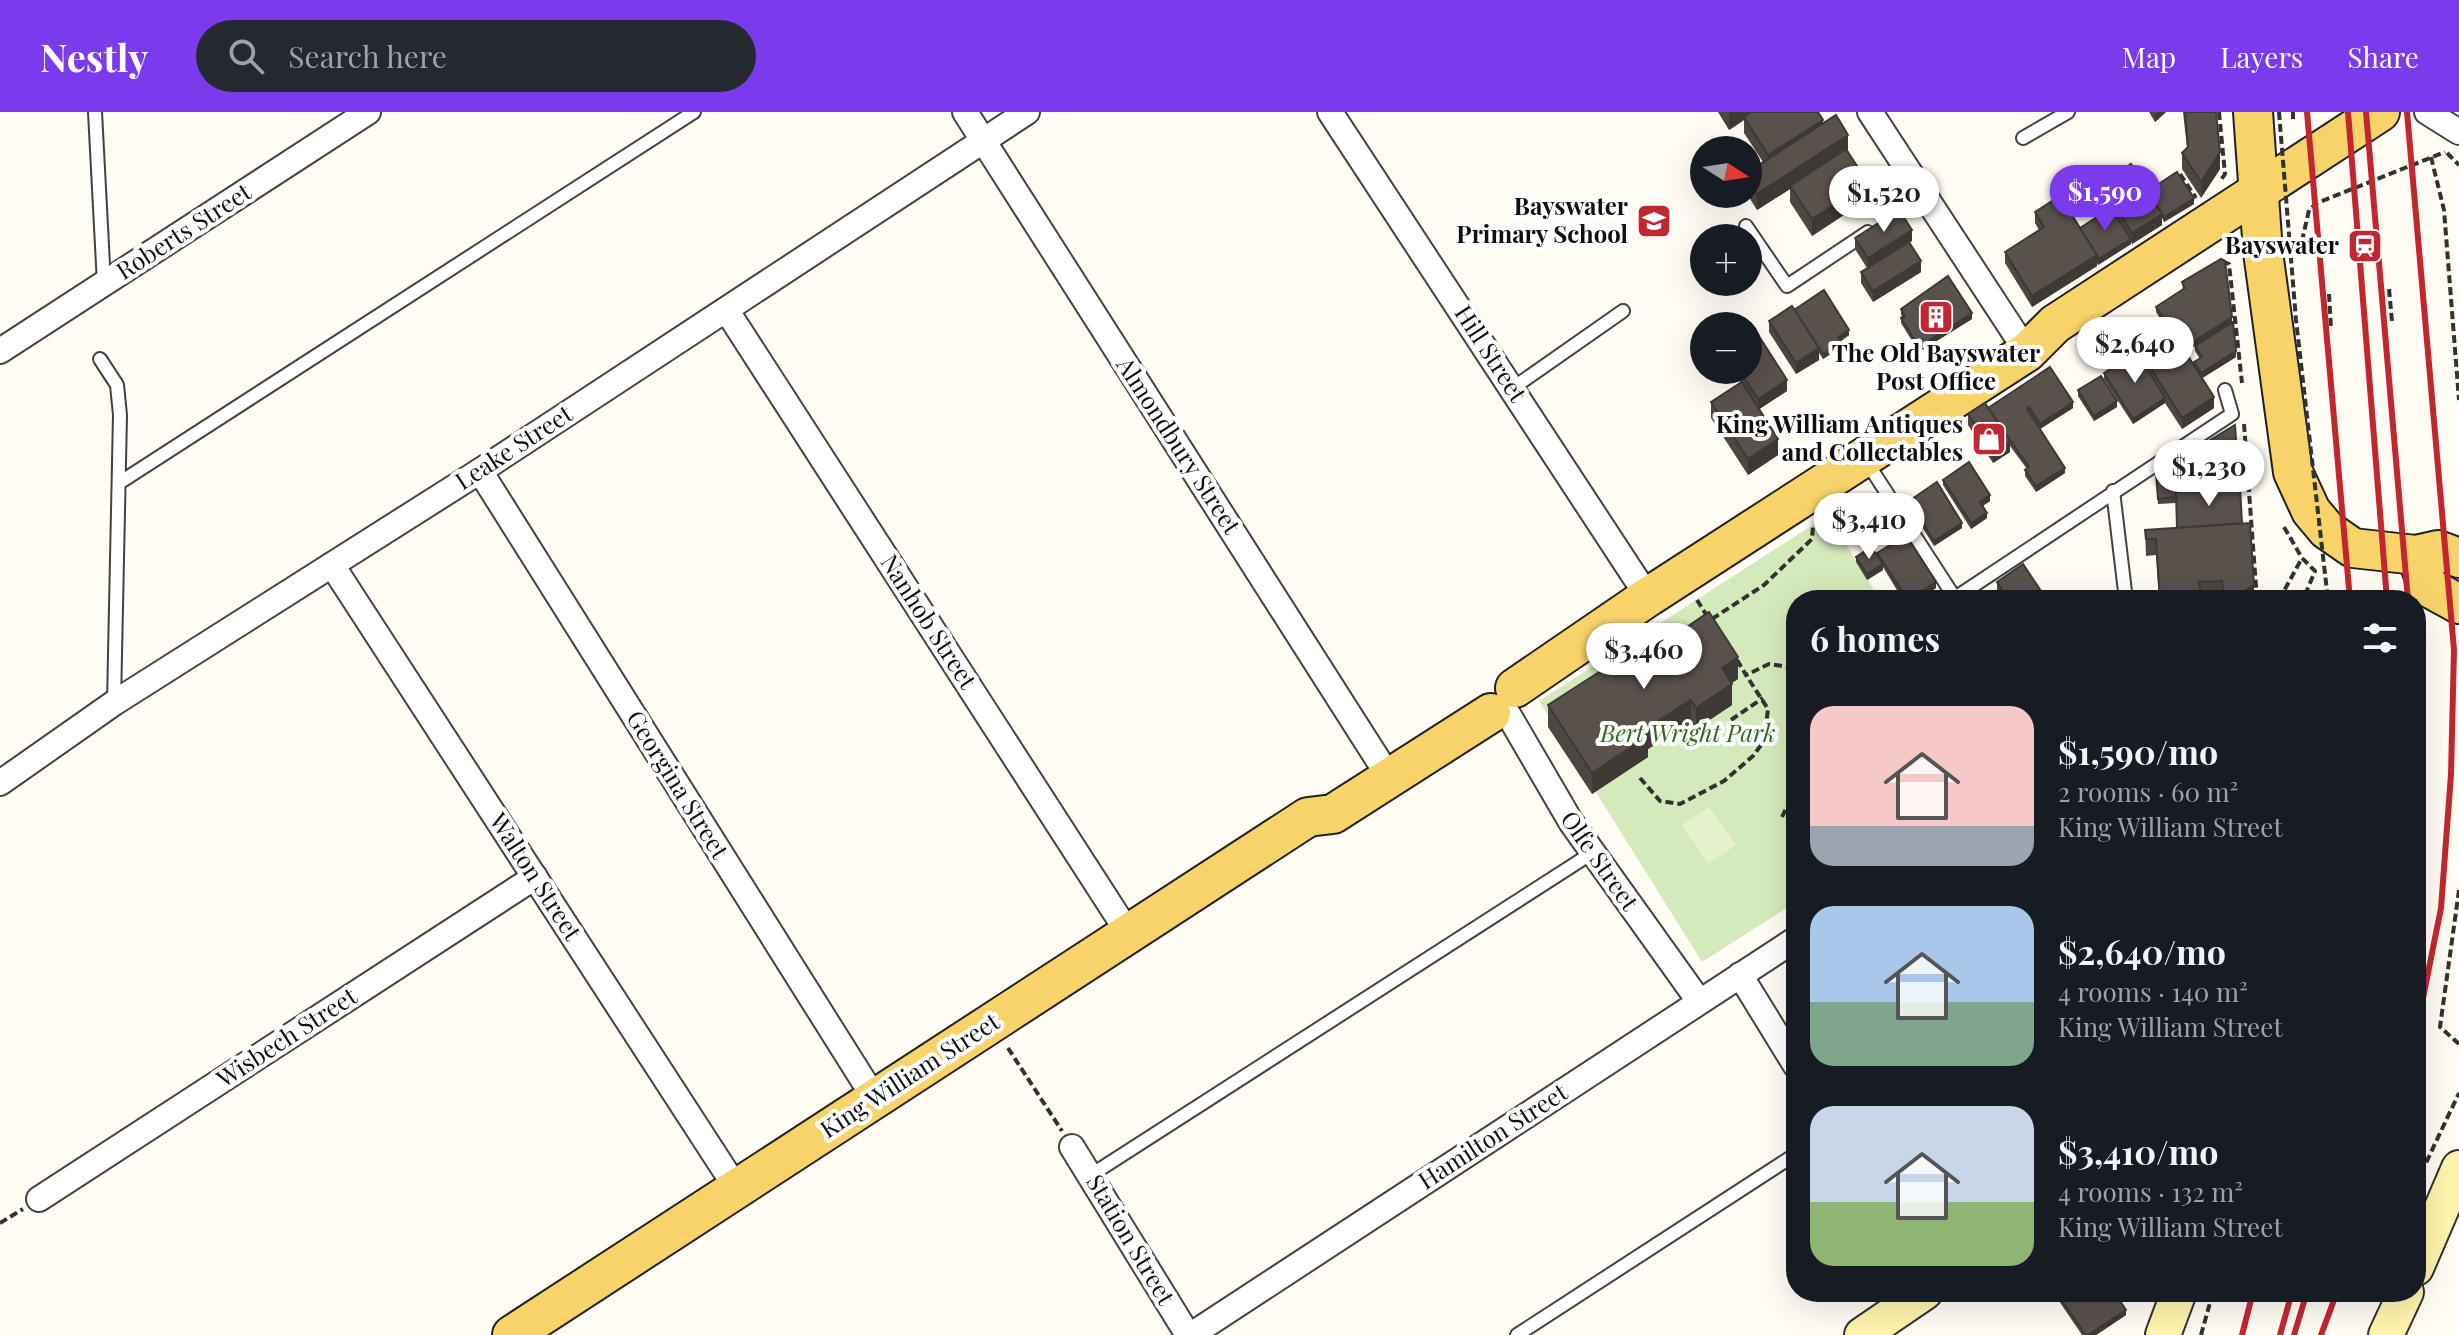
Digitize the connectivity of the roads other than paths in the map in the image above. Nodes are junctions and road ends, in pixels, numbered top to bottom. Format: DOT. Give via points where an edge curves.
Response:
graph roads {
  1 [pos="95,112"];
  2 [pos="368,112"];
  3 [pos="694,112"];
  4 [pos="965,112"];
  5 [pos="1027,112"];
  6 [pos="1330,112"];
  7 [pos="1870,112"];
  8 [pos="2068,112"];
  9 [pos="2253,112"];
  10 [pos="2380,112"];
  11 [pos="2413,112"];
  12 [pos="2427,112"];
  13 [pos="2053,116"];
  14 [pos="2023,138"];
  15 [pos="983,140"];
  16 [pos="2452,142"];
  17 [pos="1923,194"];
  18 [pos="2252,231"];
  19 [pos="1762,249"];
  20 [pos="104,284"];
  21 [pos="727,311"];
  22 [pos="1623,311"];
  23 [pos="0,351"];
  24 [pos="2027,352"];
  25 [pos="100,359"];
  26 [pos="1513,388"];
  27 [pos="2225,390"];
  28 [pos="1864,458"];
  29 [pos="480,471"];
  30 [pos="119,483"];
  31 [pos="2113,491"];
  32 [pos="2416,555"];
  33 [pos="2459,558"];
  34 [pos="332,565"];
  35 [pos="1950,590"];
  36 [pos="1967,590"];
  37 [pos="2125,590"];
  38 [pos="1648,597"];
  39 [pos="2459,604"];
  40 [pos="1500,702"];
  41 [pos="114,703"];
  42 [pos="1385,770"];
  43 [pos="0,783"];
  44 [pos="1592,853"];
  45 [pos="535,877"];
  46 [pos="1129,934"];
  47 [pos="1786,945"];
  48 [pos="1740,975"];
  49 [pos="1699,1001"];
  50 [pos="1786,1050"];
  51 [pos="875,1099"];
  52 [pos="1072,1147"];
  53 [pos="1786,1160"];
  54 [pos="2459,1168"];
  55 [pos="1091,1175"];
  56 [pos="737,1189"];
  57 [pos="39,1199"];
  58 [pos="2426,1245"];
  59 [pos="1881,1302"];
  60 [pos="1910,1302"];
  61 [pos="2175,1302"];
  62 [pos="2401,1302"];
  63 [pos="512,1335"];
  64 [pos="1189,1335"];
  65 [pos="1517,1335"];
  66 [pos="1833,1335"];
  67 [pos="1862,1335"];
  68 [pos="2163,1335"];
  69 [pos="2386,1335"];
  1 -- 20 [label="lane"];
  2 -- 20 [label="street, Roberts Street"];
  3 -- 30 [label="lane"];
  4 -- 15 [label="street, Almondbury Street"];
  5 -- 15 [label="street, Leake Street"];
  6 -- 26 [label="street, Hill Street"];
  7 -- 17 [label="street"];
  8 -- 13 [label="lane"];
  9 -- 18 [label="main road"];
  10 -- 18 [label="main road"];
  11 -- 18 [label="main road"];
  12 -- 16 [label="street"];
  13 -- 14 [label="lane"];
  15 -- 21 [label="street, Leake Street"];
  15 -- 42 [label="street, Almondbury Street"];
  17 -- 19 [label="lane" via="1787,286"];
  17 -- 24 [label="street"];
  18 -- 24 [label="main road, King William Street" via="2065,340"];
  18 -- 24 [label="main road, King William Street" via="2206,214 2055,324"];
  18 -- 32 [label="main road" via="2293,472 2311,511 2353,548"];
  20 -- 23 [label="street, Roberts Street"];
  21 -- 29 [label="street, Leake Street"];
  21 -- 46 [label="street, Nanhob Street"];
  22 -- 26 [label="lane"];
  24 -- 28 [label="main road, King William Street"];
  25 -- 30 [label="lane" via="117,385"];
  26 -- 38 [label="street, Hill Street"];
  27 -- 31 [label="lane" via="2232,414"];
  28 -- 35 [label="lane"];
  28 -- 38 [label="main road, King William Street"];
  29 -- 34 [label="street, Leake Street"];
  29 -- 51 [label="street, Georgina Street"];
  30 -- 41 [label="lane"];
  31 -- 36 [label="lane"];
  31 -- 37 [label="lane"];
  32 -- 33 [label="main road" via="2438,550"];
  32 -- 39 [label="main road" via="2428,587"];
  34 -- 41 [label="street, Leake Street"];
  34 -- 45 [label="street, Walton Street"];
  38 -- 40 [label="main road, King William Street"];
  40 -- 42 [label="main road, King William Street"];
  40 -- 44 [label="street, Olfe Street"];
  41 -- 43 [label="street, Leake Street"];
  42 -- 46 [label="main road, King William Street" via="1333,814 1308,817"];
  44 -- 49 [label="street, Olfe Street"];
  44 -- 55 [label="lane"];
  45 -- 56 [label="street, Walton Street"];
  45 -- 57 [label="street, Wisbech Street"];
  46 -- 51 [label="main road, King William Street"];
  47 -- 48 [label="street, Hamilton Street"];
  48 -- 49 [label="street, Hamilton Street"];
  48 -- 50 [label="street"];
  49 -- 64 [label="street, Hamilton Street"];
  51 -- 56 [label="main road, King William Street"];
  52 -- 55 [label="street, Station Street"];
  53 -- 65 [label="lane"];
  54 -- 58 [label="street"];
  55 -- 64 [label="street, Station Street"];
  56 -- 63 [label="main road, King William Street"];
  59 -- 66 [label="street"];
  60 -- 67 [label="street"];
  61 -- 68 [label="street"];
  62 -- 69 [label="street"];
}
